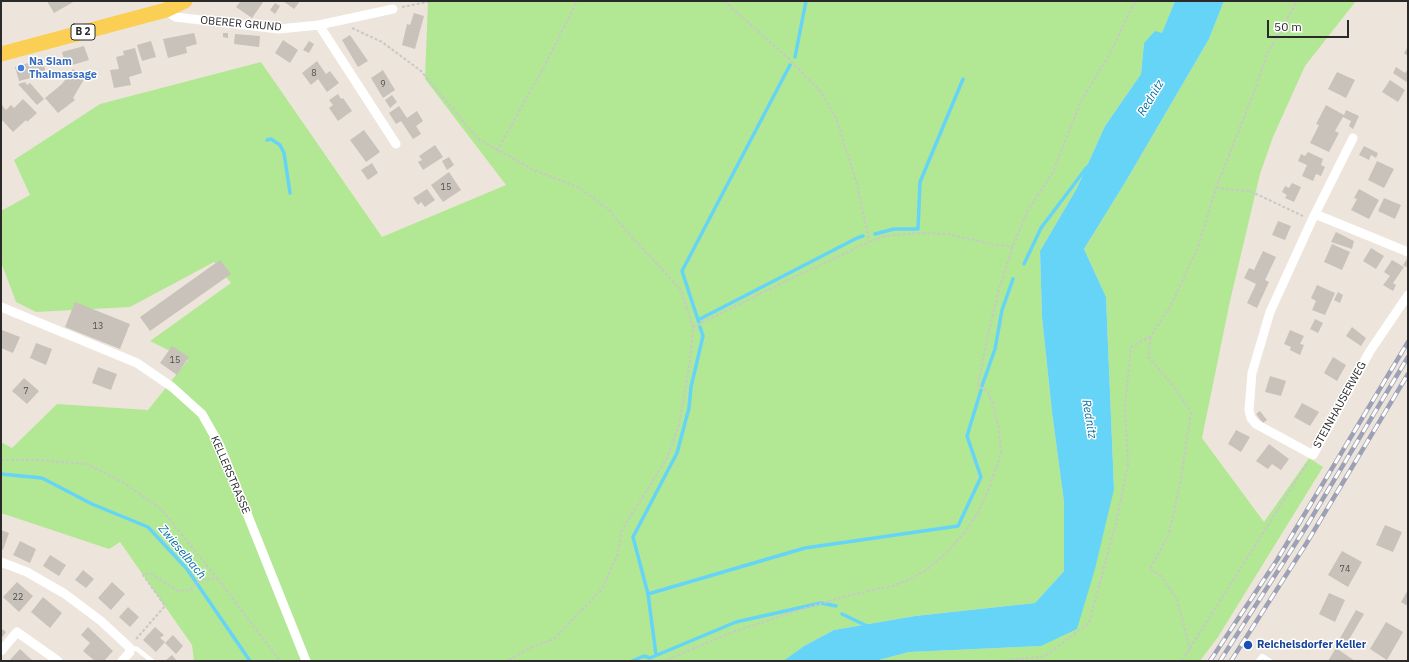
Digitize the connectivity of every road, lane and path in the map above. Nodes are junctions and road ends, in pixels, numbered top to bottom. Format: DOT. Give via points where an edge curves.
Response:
graph roads {
  1 [pos="185,1"];
  2 [pos="432,1"];
  3 [pos="577,1"];
  4 [pos="724,1"];
  5 [pos="1135,1"];
  6 [pos="1297,1"];
  7 [pos="393,9"];
  8 [pos="166,10"];
  9 [pos="337,20"];
  10 [pos="319,25"];
  11 [pos="1,54"];
  12 [pos="1353,138"];
  13 [pos="396,144"];
  14 [pos="497,150"];
  15 [pos="1216,188"];
  16 [pos="1314,217"];
  17 [pos="869,242"];
  18 [pos="1013,246"];
  19 [pos="1408,252"];
  20 [pos="1408,295"];
  21 [pos="1,306"];
  22 [pos="693,327"];
  23 [pos="1151,336"];
  24 [pos="1312,454"];
  25 [pos="1,460"];
  26 [pos="1,562"];
  27 [pos="217,578"];
  28 [pos="2,649"];
  29 [pos="130,649"];
  30 [pos="1190,650"];
  31 [pos="58,661"];
  32 [pos="122,661"];
  33 [pos="152,661"];
  34 [pos="280,661"];
  35 [pos="306,661"];
  36 [pos="507,661"];
  37 [pos="664,661"];
  38 [pos="1001,661"];
  39 [pos="1182,661"];
  40 [pos="1258,661"];
  41 [pos="1270,661"];
  1 -- 8 [label="main road, B 2"];
  2 -- 7 [label="path"];
  3 -- 14 [label="path" via="545,65"];
  4 -- 17 [label="path" via="789,59 820,91 836,118 854,172"];
  5 -- 18 [label="path" via="1107,59 1081,101 1053,172 1028,210"];
  6 -- 15 [label="path" via="1267,54"];
  7 -- 9 [label="street, OBERER GRUND"];
  8 -- 10 [label="street, OBERER GRUND" via="175,17 217,23 279,29"];
  8 -- 11 [label="main road, B 2"];
  9 -- 10 [label="street, OBERER GRUND"];
  9 -- 14 [label="path" via="382,42 421,71 478,139"];
  10 -- 13 [label="street"];
  12 -- 16 [label="street, STEINHAUSERWEG"];
  14 -- 22 [label="path" via="534,170 580,188 609,210 681,290"];
  15 -- 16 [label="path" via="1250,191"];
  15 -- 23 [label="path" via="1198,246 1171,305"];
  16 -- 19 [label="street"];
  16 -- 24 [label="street, STEINHAUSERWEG" via="1270,312 1252,373 1249,410 1256,424"];
  17 -- 18 [label="path" via="885,236 918,233 948,234 995,245"];
  17 -- 22 [label="path"];
  18 -- 37 [label="path" via="999,290 978,386 988,392 993,405 1001,453 979,511 964,533 925,571 910,579 796,611 730,633"];
  20 -- 24 [label="street, STEINHAUSERWEG" via="1370,351"];
  21 -- 35 [label="street, KELLERSTRASSE" via="137,363 172,386 202,414 220,446"];
  22 -- 36 [label="path" via="679,425 667,458 622,530 617,556 602,589 554,639 532,647"];
  23 -- 30 [label="path" via="1148,358 1171,383 1191,412 1169,534 1150,569 1161,576 1177,599"];
  23 -- 38 [label="path" via="1131,347 1125,406 1128,465 1116,523 1089,623 1045,656"];
  24 -- 30 [label="path"];
  25 -- 27 [label="path" via="87,464 124,483 162,509"];
  26 -- 29 [label="street" via="27,572 65,594 101,621"];
  27 -- 29 [label="path" via="201,580 190,590 178,591 150,573 143,575 165,606"];
  27 -- 34 [label="path"];
  28 -- 31 [label="street" via="17,632"];
  29 -- 32 [label="street"];
  29 -- 33 [label="lane" via="137,649"];
  30 -- 39 [label="path"];
  40 -- 41 [label="lane" via="1262,656"];
}
